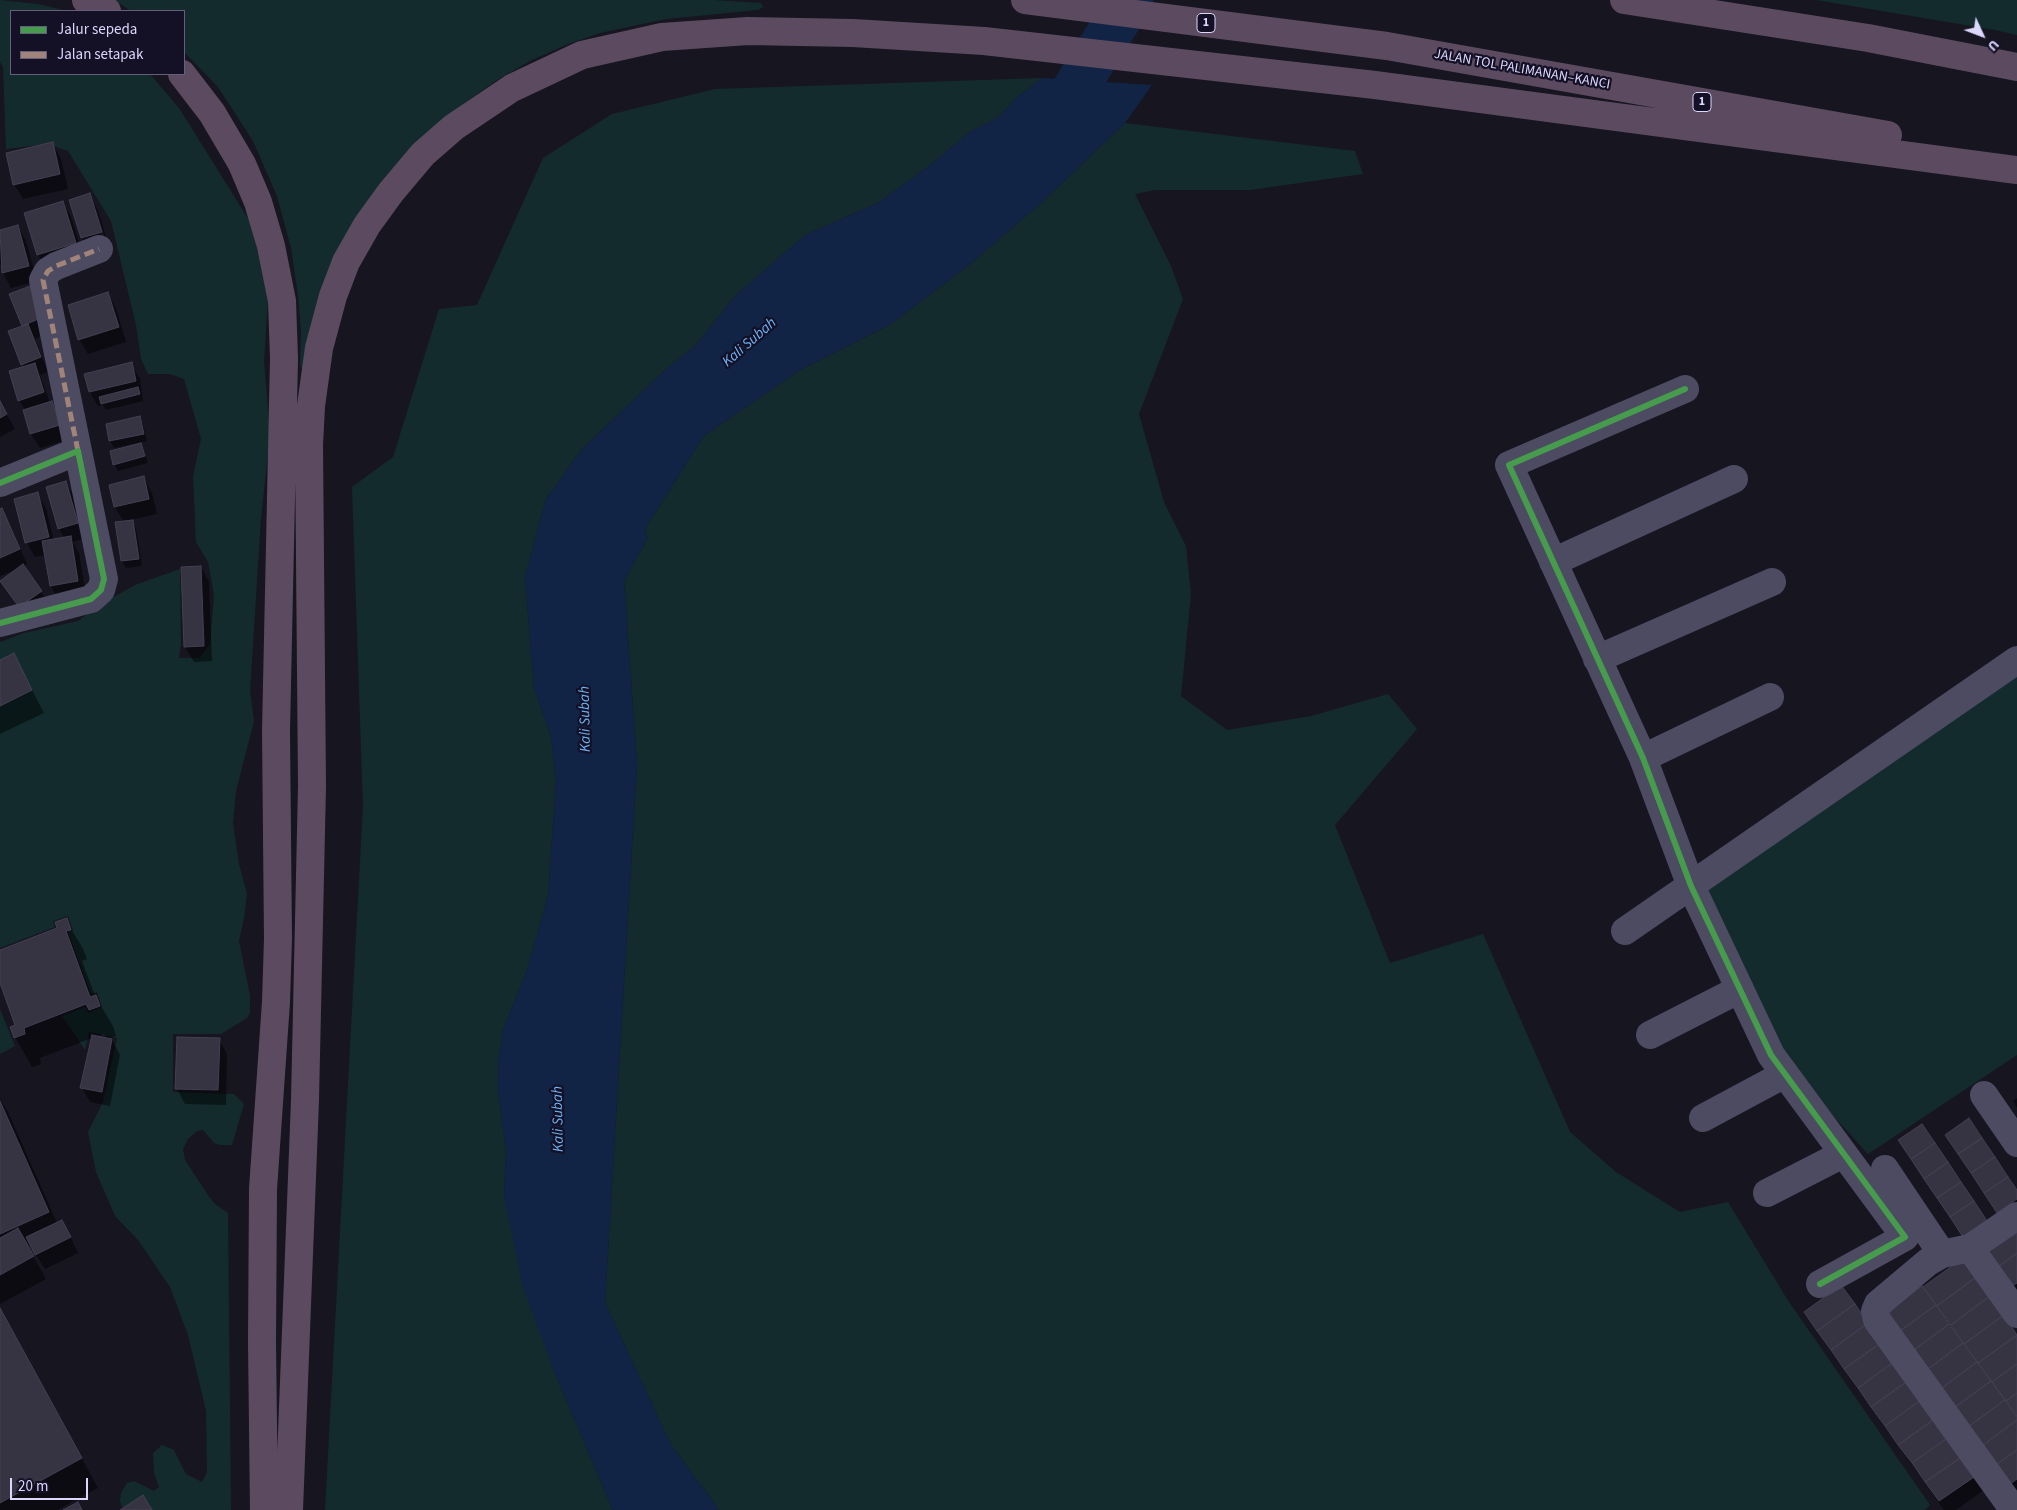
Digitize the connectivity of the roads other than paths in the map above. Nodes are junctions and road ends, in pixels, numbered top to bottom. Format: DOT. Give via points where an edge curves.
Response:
graph roads {
  1 [pos="86,0"];
  2 [pos="1025,0"];
  3 [pos="1624,0"];
  4 [pos="105,10"];
  5 [pos="2017,67"];
  6 [pos="183,75"];
  7 [pos="2017,159"];
  8 [pos="2017,170"];
  9 [pos="99,249"];
  10 [pos="1685,389"];
  11 [pos="78,451"];
  12 [pos="1,479"];
  13 [pos="1734,479"];
  14 [pos="1553,562"];
  15 [pos="1772,582"];
  16 [pos="0,623"];
  17 [pos="1597,659"];
  18 [pos="2017,660"];
  19 [pos="1770,697"];
  20 [pos="1643,758"];
  21 [pos="1691,886"];
  22 [pos="1625,932"];
  23 [pos="1740,989"];
  24 [pos="1650,1035"];
  25 [pos="1785,1074"];
  26 [pos="1984,1095"];
  27 [pos="1703,1118"];
  28 [pos="2017,1143"];
  29 [pos="1843,1154"];
  30 [pos="1885,1169"];
  31 [pos="1767,1193"];
  32 [pos="2017,1216"];
  33 [pos="1970,1248"];
  34 [pos="1942,1254"];
  35 [pos="1820,1284"];
  36 [pos="2017,1314"];
  37 [pos="2006,1503"];
  38 [pos="264,1510"];
  39 [pos="289,1510"];
  1 -- 4 [label="highway"];
  2 -- 7 [label="highway, JALAN TOL PALIMANAN–KANCI / 1" via="1387,46"];
  3 -- 5 [label="highway" via="1868,38"];
  6 -- 38 [label="highway" via="212,113 245,172 271,246 282,301 284,358 276,731 278,939 263,1189"];
  8 -- 39 [label="highway" via="1375,85 984,41 853,33 748,32 662,37 582,55 512,88 454,127 424,154 391,192 346,262 319,348 311,406 312,786"];
  9 -- 11 [label="street" via="56,266 43,280"];
  10 -- 14 [label="street" via="1509,465"];
  11 -- 12 [label="street"];
  11 -- 16 [label="street" via="104,584 96,596 82,602"];
  13 -- 14 [label="street"];
  14 -- 17 [label="street"];
  15 -- 17 [label="street"];
  17 -- 20 [label="street"];
  18 -- 21 [label="street"];
  19 -- 20 [label="street"];
  20 -- 21 [label="street"];
  21 -- 22 [label="street"];
  21 -- 23 [label="street"];
  23 -- 24 [label="street"];
  23 -- 25 [label="street" via="1771,1055"];
  25 -- 27 [label="street"];
  25 -- 29 [label="street"];
  26 -- 28 [label="street"];
  29 -- 31 [label="street"];
  29 -- 35 [label="street" via="1905,1237"];
  30 -- 34 [label="street"];
  32 -- 33 [label="street"];
  33 -- 34 [label="street"];
  33 -- 36 [label="street"];
  34 -- 37 [label="street" via="1917,1270 1878,1304 1875,1311 1877,1320"];
}
